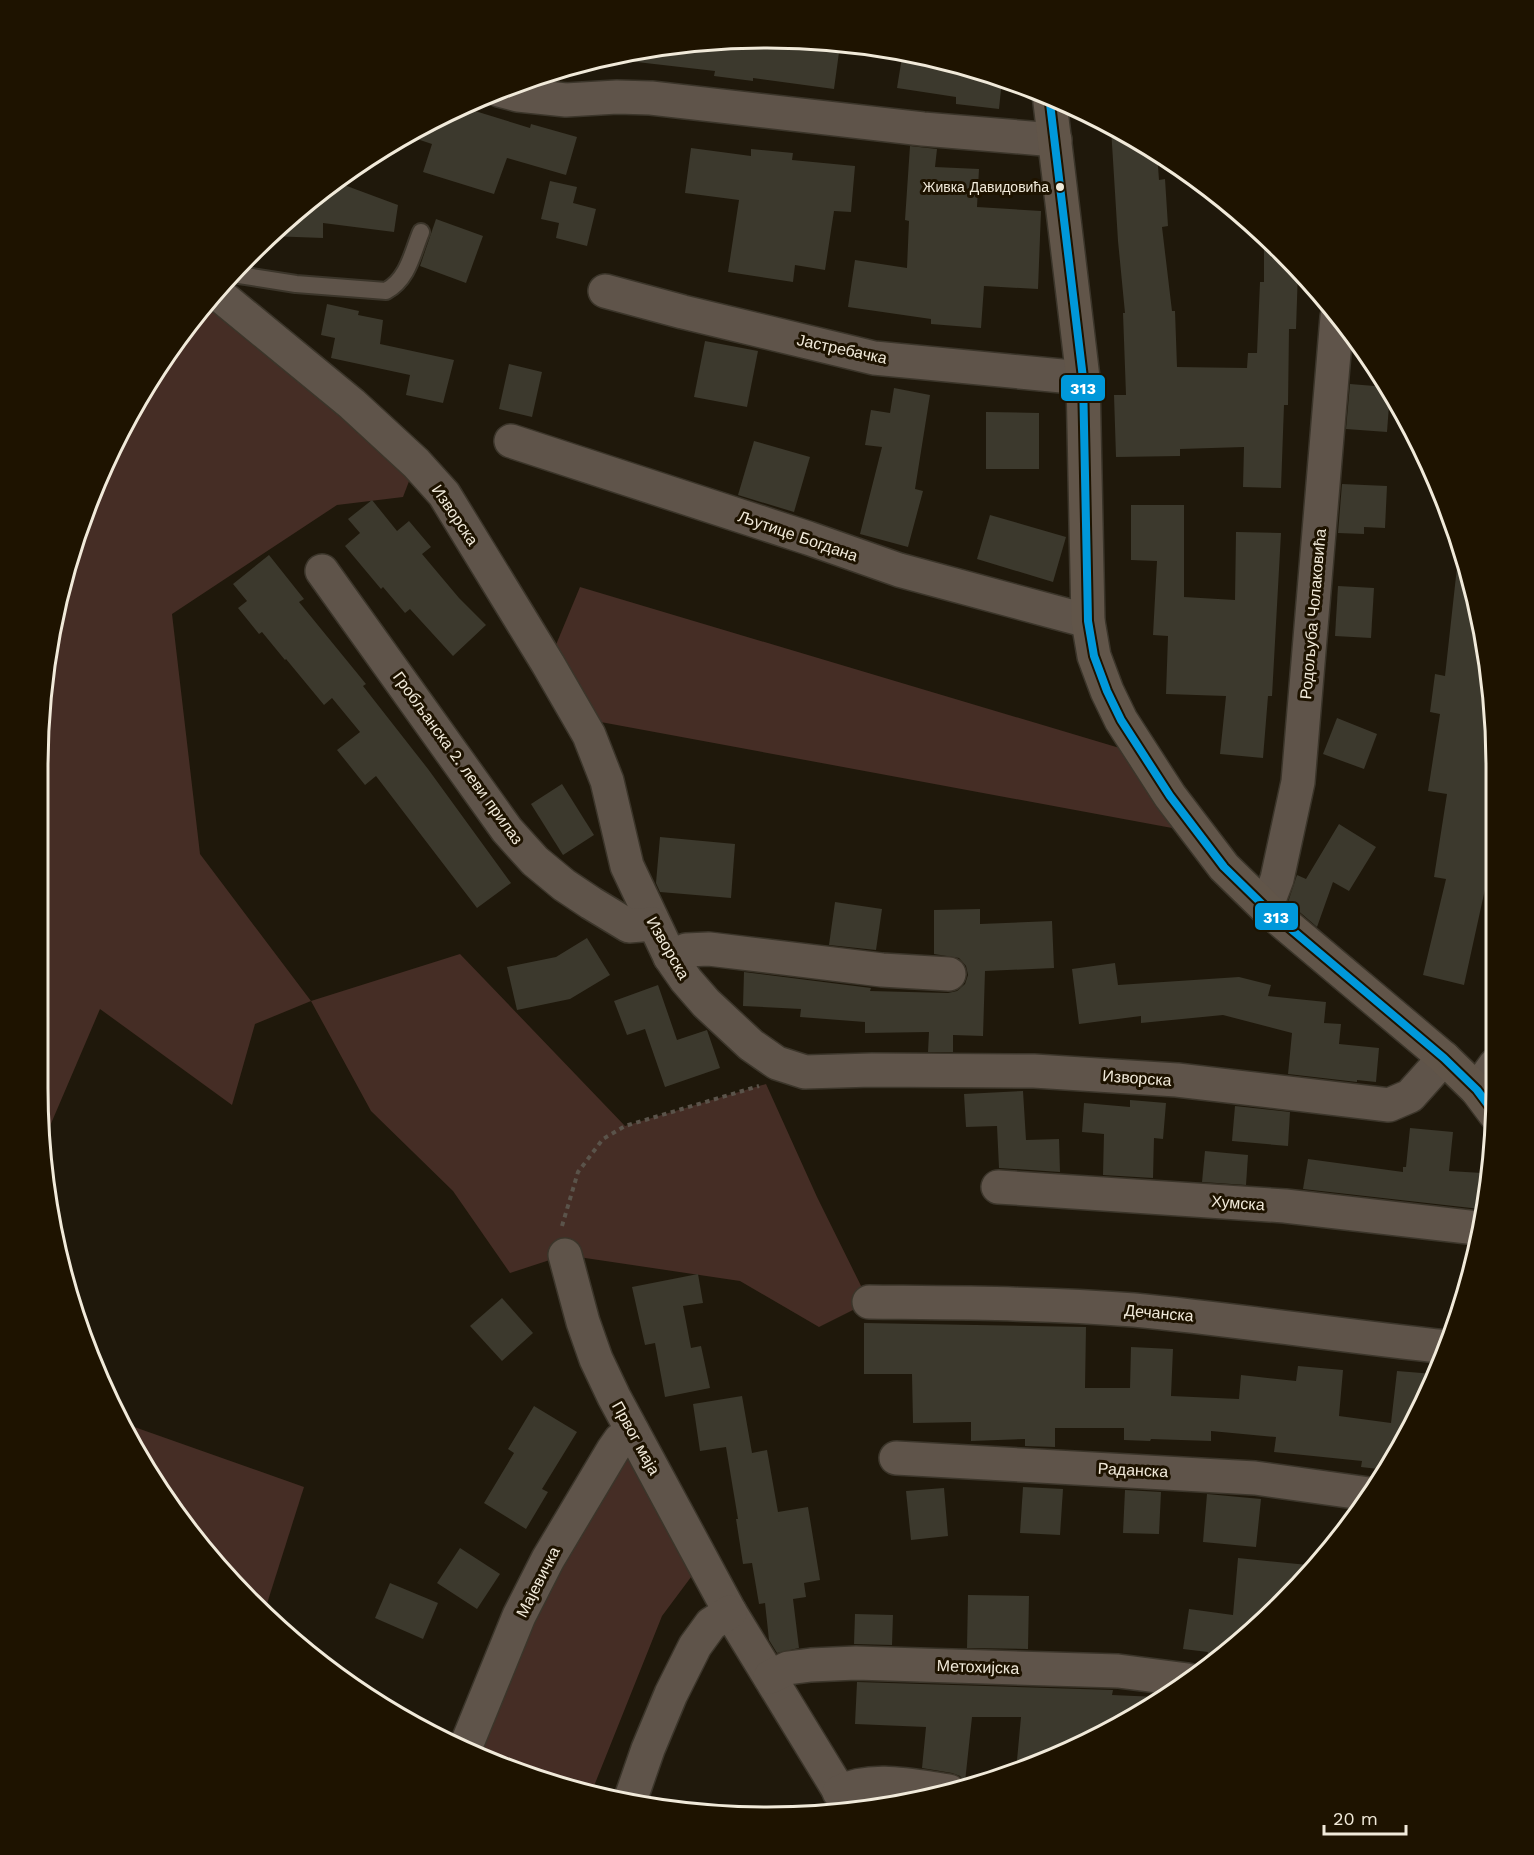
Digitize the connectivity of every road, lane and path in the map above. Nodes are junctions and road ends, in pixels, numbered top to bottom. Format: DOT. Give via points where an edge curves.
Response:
graph roads {
  1 [pos="515,94"];
  2 [pos="1050,106"];
  3 [pos="1055,140"];
  4 [pos="421,232"];
  5 [pos="243,276"];
  6 [pos="606,291"];
  7 [pos="222,298"];
  8 [pos="1336,328"];
  9 [pos="1083,378"];
  10 [pos="511,441"];
  11 [pos="322,570"];
  12 [pos="1088,621"];
  13 [pos="1266,908"];
  14 [pos="653,924"];
  15 [pos="670,957"];
  16 [pos="949,974"];
  17 [pos="1444,1058"];
  18 [pos="805,1072"];
  19 [pos="1486,1087"];
  20 [pos="998,1187"];
  21 [pos="1472,1227"];
  22 [pos="563,1244"];
  23 [pos="869,1302"];
  24 [pos="1438,1346"];
  25 [pos="632,1431"];
  26 [pos="896,1458"];
  27 [pos="1361,1493"];
  28 [pos="730,1612"];
  29 [pos="770,1677"];
  30 [pos="1176,1679"];
  31 [pos="468,1741"];
  32 [pos="927,1789"];
  33 [pos="632,1794"];
  34 [pos="844,1800"];
  1 -- 3 [label="street" via="566,100 651,98"];
  2 -- 3 [label="street"];
  3 -- 9 [label="street"];
  4 -- 5 [label="lane" via="405,275 386,291"];
  6 -- 9 [label="street, Јастребачка" via="874,358"];
  7 -- 14 [label="street, Изворска" via="352,404 444,494 589,735 607,781 627,866"];
  8 -- 13 [label="street, Родољуба Чолаковића" via="1298,782 1277,879"];
  9 -- 12 [label="street"];
  10 -- 12 [label="street, Љутице Богдана" via="899,570"];
  11 -- 14 [label="street, Гробљанска 2. леви прилаз" via="507,830 564,885 615,918 629,926"];
  12 -- 13 [label="street" via="1094,656 1121,720 1170,796 1224,867"];
  13 -- 17 [label="street"];
  14 -- 15 [label="street, Изворска"];
  15 -- 16 [label="street" via="686,950 709,949"];
  15 -- 18 [label="street, Изворска" via="706,1003 751,1045 777,1063"];
  17 -- 18 [label="street, Изворска" via="1410,1096 1389,1105 1177,1080 1034,1071"];
  17 -- 19 [label="street"];
  18 -- 22 [label="path" via="625,1126 603,1139 578,1172"];
  20 -- 21 [label="street, Хумска" via="1285,1206"];
  22 -- 25 [label="street, Првог маја" via="596,1359"];
  23 -- 24 [label="street, Дечанска" via="1034,1304 1132,1310"];
  25 -- 28 [label="street, Првог маја"];
  25 -- 31 [label="street, Мајевичка" via="613,1450 548,1559 519,1616"];
  26 -- 27 [label="street, Раданска" via="1255,1478"];
  28 -- 29 [label="street, Првог маја"];
  28 -- 33 [label="street" via="711,1624 695,1646 671,1694"];
  29 -- 30 [label="street, Метохијска" via="788,1668 856,1663 1118,1671"];
  29 -- 34 [label="street, Првог маја"];
  32 -- 34 [label="street" via="853,1785"];
}
